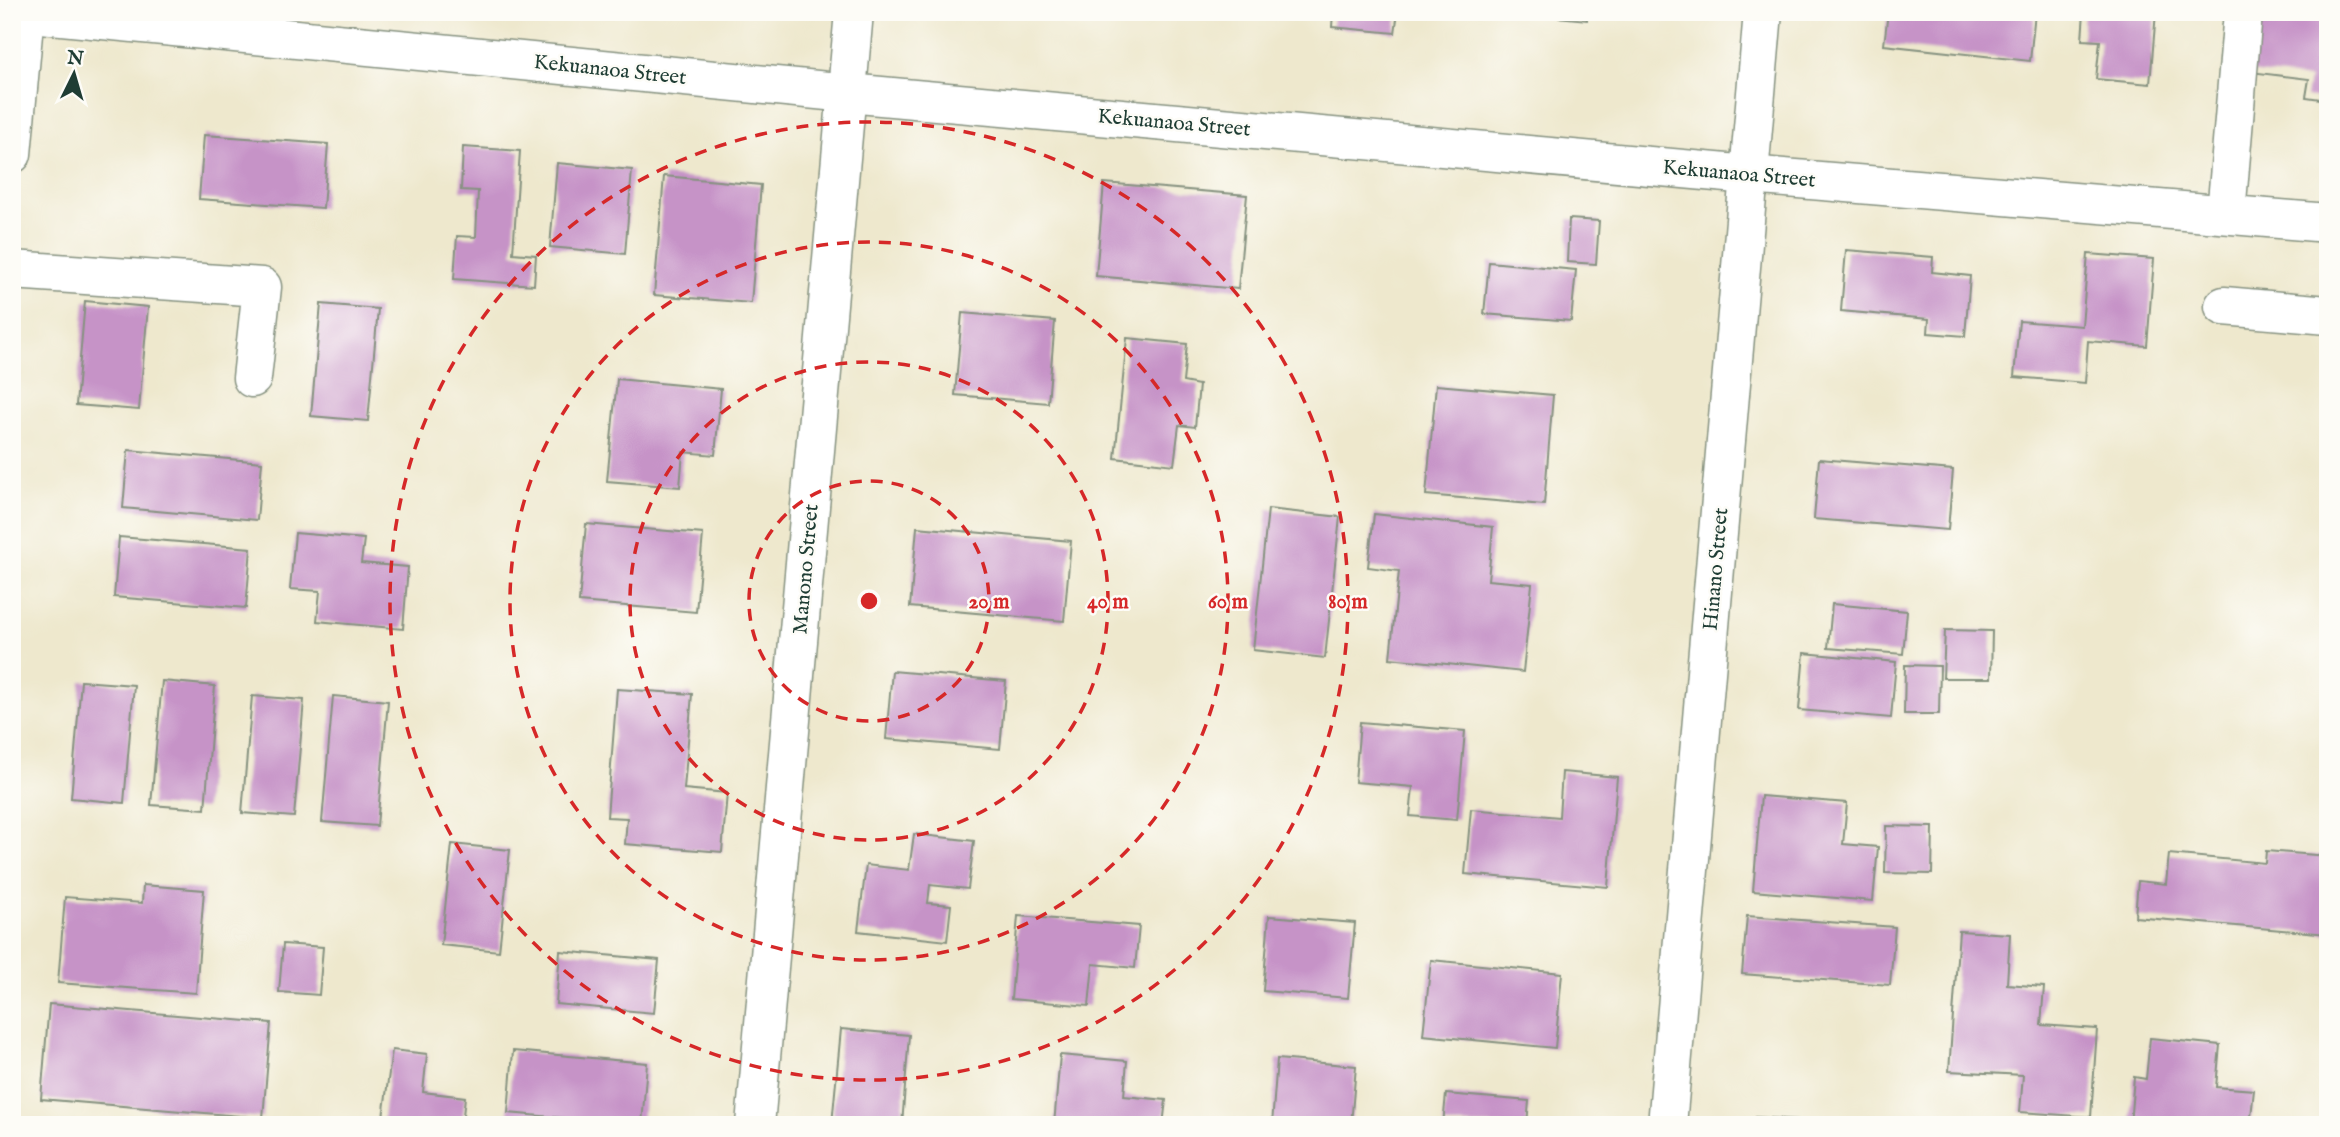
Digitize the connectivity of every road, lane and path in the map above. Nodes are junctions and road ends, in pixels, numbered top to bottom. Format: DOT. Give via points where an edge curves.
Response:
graph roads {
  1 [pos="24,12"];
  2 [pos="854,12"];
  3 [pos="1763,12"];
  4 [pos="2243,12"];
  5 [pos="848,93"];
  6 [pos="12,154"];
  7 [pos="1749,175"];
  8 [pos="2226,214"];
  9 [pos="2328,223"];
  10 [pos="12,270"];
  11 [pos="2224,306"];
  12 [pos="2328,315"];
  13 [pos="252,378"];
  14 [pos="755,1125"];
  15 [pos="1667,1125"];
  1 -- 5 [label="street, Kekuanaoa Street"];
  1 -- 6 [label="street"];
  2 -- 5 [label="street, Manono Street"];
  3 -- 7 [label="street, Hinano Street"];
  4 -- 8 [label="street"];
  5 -- 7 [label="street, Kekuanaoa Street"];
  5 -- 14 [label="street, Manono Street"];
  7 -- 8 [label="street, Kekuanaoa Street"];
  7 -- 15 [label="street, Hinano Street"];
  8 -- 9 [label="street, Kekuanaoa Street"];
  10 -- 13 [label="street" via="262,287"];
  11 -- 12 [label="street"];
}
